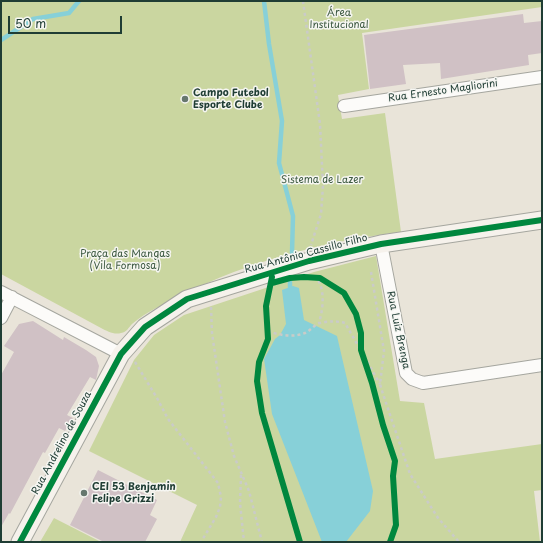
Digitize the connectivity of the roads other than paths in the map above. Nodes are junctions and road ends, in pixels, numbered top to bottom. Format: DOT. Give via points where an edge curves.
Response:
graph roads {
  1 [pos="542,77"];
  2 [pos="344,106"];
  3 [pos="542,220"];
  4 [pos="381,244"];
  5 [pos="6,295"];
  6 [pos="1,318"];
  7 [pos="127,355"];
  8 [pos="542,366"];
  9 [pos="20,542"];
  1 -- 2 [label="street, Rua Ernesto Magliorini"];
  3 -- 4 [label="street, Rua Antônio Cassillo Filho"];
  4 -- 7 [label="street, Rua Antônio Cassillo Filho" via="307,269 188,299 145,327"];
  4 -- 8 [label="street, Rua Luiz Brenga" via="406,373 412,379 423,383"];
  5 -- 6 [label="street"];
  5 -- 7 [label="street"];
  7 -- 9 [label="street, Rua Andrelino de Souza"];
}
